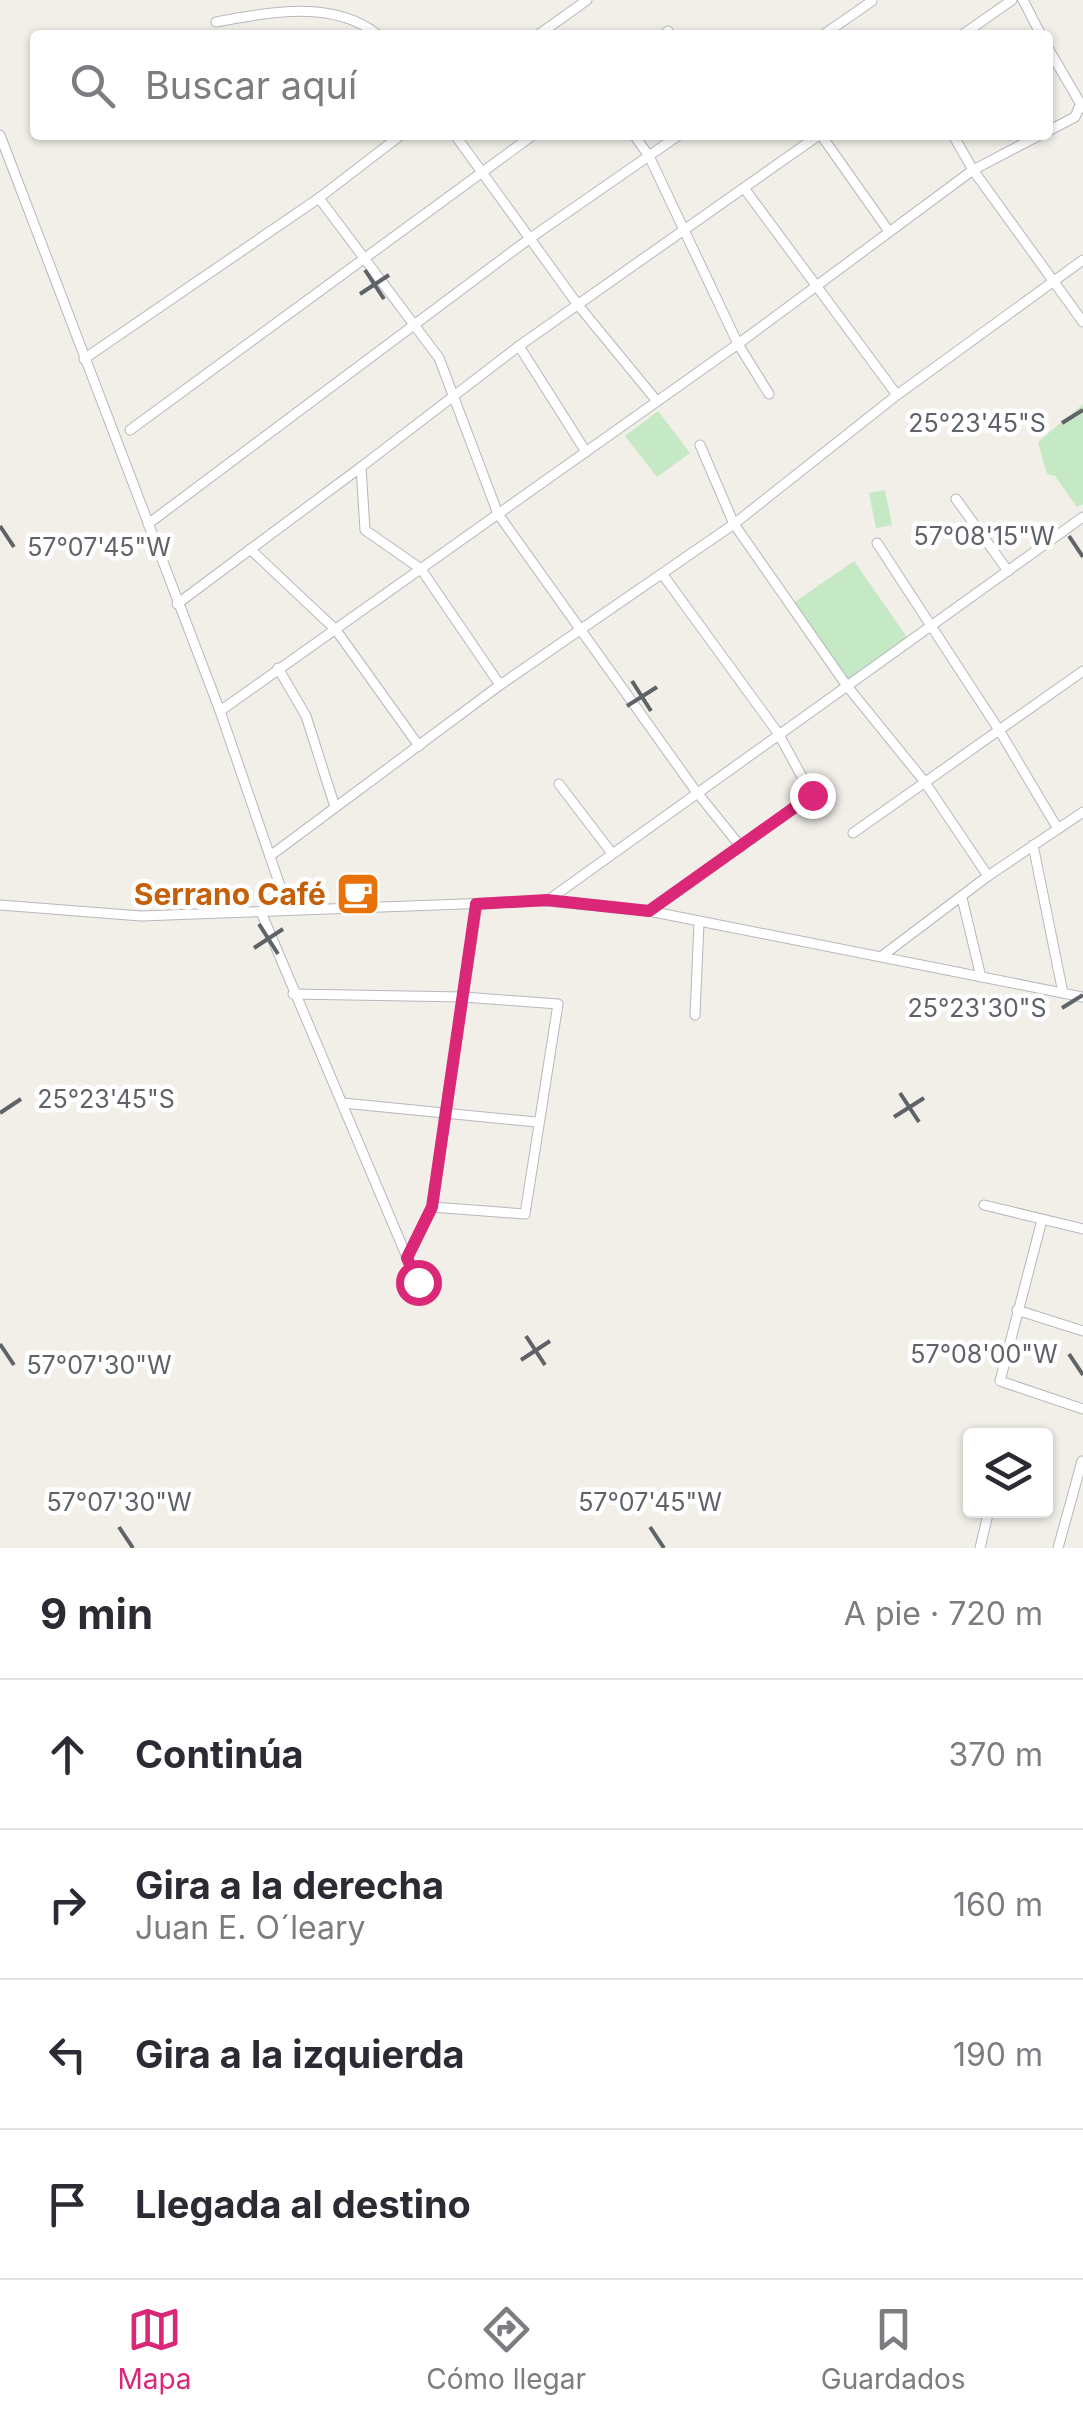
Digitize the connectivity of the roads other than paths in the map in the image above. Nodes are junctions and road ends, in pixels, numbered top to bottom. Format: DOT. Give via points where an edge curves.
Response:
graph roads {
  1 [pos="587,0"];
  2 [pos="1012,0"];
  3 [pos="1023,0"];
  4 [pos="872,1"];
  5 [pos="216,22"];
  6 [pos="554,24"];
  7 [pos="374,30"];
  8 [pos="545,30"];
  9 [pos="558,30"];
  10 [pos="830,30"];
  11 [pos="969,30"];
  12 [pos="1038,30"];
  13 [pos="1053,56"];
  14 [pos="1082,104"];
  15 [pos="1053,128"];
  16 [pos="0,135"];
  17 [pos="394,140"];
  18 [pos="459,140"];
  19 [pos="526,140"];
  20 [pos="638,140"];
  21 [pos="672,140"];
  22 [pos="814,140"];
  23 [pos="825,140"];
  24 [pos="956,140"];
  25 [pos="1030,140"];
  26 [pos="649,156"];
  27 [pos="972,170"];
  28 [pos="480,174"];
  29 [pos="744,188"];
  30 [pos="319,198"];
  31 [pos="684,230"];
  32 [pos="888,230"];
  33 [pos="529,239"];
  34 [pos="363,259"];
  35 [pos="1083,260"];
  36 [pos="1054,279"];
  37 [pos="815,286"];
  38 [pos="578,305"];
  39 [pos="1083,322"];
  40 [pos="413,326"];
  41 [pos="738,344"];
  42 [pos="520,346"];
  43 [pos="84,359"];
  44 [pos="769,394"];
  45 [pos="896,395"];
  46 [pos="454,396"];
  47 [pos="656,400"];
  48 [pos="130,430"];
  49 [pos="700,445"];
  50 [pos="586,452"];
  51 [pos="361,467"];
  52 [pos="956,500"];
  53 [pos="498,514"];
  54 [pos="1083,517"];
  55 [pos="148,524"];
  56 [pos="734,524"];
  57 [pos="877,543"];
  58 [pos="250,549"];
  59 [pos="421,569"];
  60 [pos="1008,571"];
  61 [pos="663,575"];
  62 [pos="178,604"];
  63 [pos="582,628"];
  64 [pos="931,629"];
  65 [pos="336,630"];
  66 [pos="278,668"];
  67 [pos="1083,670"];
  68 [pos="500,685"];
  69 [pos="847,686"];
  70 [pos="220,711"];
  71 [pos="1000,730"];
  72 [pos="778,734"];
  73 [pos="419,746"];
  74 [pos="924,781"];
  75 [pos="559,784"];
  76 [pos="695,790"];
  77 [pos="336,807"];
  78 [pos="1083,812"];
  79 [pos="1058,829"];
  80 [pos="852,833"];
  81 [pos="1033,846"];
  82 [pos="741,847"];
  83 [pos="611,852"];
  84 [pos="270,856"];
  85 [pos="988,876"];
  86 [pos="962,898"];
  87 [pos="547,900"];
  88 [pos="476,904"];
  89 [pos="0,905"];
  90 [pos="288,908"];
  91 [pos="649,911"];
  92 [pos="261,912"];
  93 [pos="699,923"];
  94 [pos="882,956"];
  95 [pos="981,976"];
  96 [pos="1063,993"];
  97 [pos="293,994"];
  98 [pos="463,997"];
  99 [pos="1083,997"];
  100 [pos="695,1016"];
  101 [pos="343,1103"];
  102 [pos="449,1110"];
  103 [pos="536,1122"];
  104 [pos="984,1205"];
  105 [pos="432,1207"];
  106 [pos="1042,1220"];
  107 [pos="1083,1228"];
  108 [pos="407,1258"];
  109 [pos="426,1300"];
  110 [pos="1017,1310"];
  111 [pos="1083,1331"];
  112 [pos="1083,1409"];
  113 [pos="1082,1461"];
  114 [pos="987,1518"];
  115 [pos="980,1548"];
  116 [pos="1058,1548"];
  1 -- 6 [label="street"];
  2 -- 11 [label="street"];
  3 -- 12 [label="street"];
  4 -- 10 [label="street"];
  5 -- 7 [label="street" via="319,1 366,20"];
  6 -- 8 [label="street"];
  6 -- 9 [label="street"];
  13 -- 14 [label="street"];
  14 -- 15 [label="street" via="1075,117"];
  16 -- 43 [label="street"];
  17 -- 30 [label="street"];
  18 -- 28 [label="street"];
  19 -- 28 [label="street"];
  20 -- 26 [label="street"];
  21 -- 26 [label="street"];
  22 -- 29 [label="street"];
  23 -- 32 [label="street"];
  24 -- 27 [label="street"];
  25 -- 27 [label="street"];
  26 -- 31 [label="street"];
  26 -- 33 [label="street"];
  27 -- 32 [label="street"];
  27 -- 36 [label="street"];
  28 -- 33 [label="street"];
  28 -- 34 [label="street"];
  29 -- 31 [label="street"];
  29 -- 37 [label="street"];
  30 -- 34 [label="street"];
  30 -- 43 [label="street"];
  31 -- 38 [label="street"];
  31 -- 41 [label="street"];
  32 -- 37 [label="street"];
  33 -- 38 [label="street"];
  33 -- 40 [label="street"];
  34 -- 40 [label="street"];
  34 -- 48 [label="street"];
  35 -- 36 [label="street"];
  36 -- 39 [label="street"];
  36 -- 45 [label="street"];
  37 -- 41 [label="street"];
  37 -- 45 [label="street"];
  38 -- 42 [label="street"];
  38 -- 47 [label="street"];
  40 -- 46 [label="street" via="438,358"];
  40 -- 55 [label="street"];
  41 -- 44 [label="street"];
  41 -- 47 [label="street"];
  42 -- 46 [label="street"];
  42 -- 50 [label="street"];
  43 -- 55 [label="street"];
  45 -- 56 [label="street"];
  46 -- 51 [label="street"];
  46 -- 53 [label="street"];
  47 -- 50 [label="street"];
  49 -- 56 [label="street"];
  50 -- 53 [label="street"];
  51 -- 58 [label="street"];
  51 -- 59 [label="street" via="366,530"];
  52 -- 60 [label="street"];
  53 -- 59 [label="street"];
  53 -- 63 [label="street"];
  54 -- 60 [label="street"];
  55 -- 62 [label="street"];
  56 -- 61 [label="street"];
  56 -- 69 [label="street"];
  57 -- 64 [label="street"];
  58 -- 62 [label="street"];
  58 -- 65 [label="street"];
  59 -- 65 [label="street"];
  59 -- 68 [label="street"];
  60 -- 64 [label="street"];
  61 -- 63 [label="street"];
  61 -- 72 [label="street"];
  62 -- 70 [label="street"];
  63 -- 68 [label="street"];
  63 -- 76 [label="street"];
  64 -- 69 [label="street"];
  64 -- 71 [label="street"];
  65 -- 66 [label="street"];
  65 -- 73 [label="street"];
  66 -- 70 [label="street"];
  66 -- 77 [label="street" via="306,716"];
  67 -- 71 [label="street"];
  68 -- 73 [label="street"];
  69 -- 72 [label="street"];
  69 -- 74 [label="street"];
  70 -- 84 [label="street"];
  71 -- 74 [label="street"];
  71 -- 79 [label="street"];
  72 -- 76 [label="street"];
  72 -- 82 [label="street" via="812,795"];
  73 -- 77 [label="street"];
  74 -- 80 [label="street"];
  74 -- 85 [label="street"];
  75 -- 83 [label="street"];
  76 -- 82 [label="street"];
  76 -- 83 [label="street"];
  77 -- 84 [label="street"];
  78 -- 79 [label="street"];
  79 -- 81 [label="street"];
  81 -- 85 [label="street"];
  81 -- 96 [label="street"];
  82 -- 91 [label="street"];
  83 -- 87 [label="street"];
  84 -- 90 [label="street"];
  85 -- 86 [label="street"];
  86 -- 94 [label="street"];
  86 -- 95 [label="street"];
  87 -- 88 [label="street"];
  87 -- 91 [label="street"];
  88 -- 90 [label="street"];
  88 -- 98 [label="street"];
  89 -- 92 [label="street" via="141,916"];
  90 -- 92 [label="street"];
  91 -- 93 [label="street"];
  92 -- 97 [label="street"];
  93 -- 94 [label="street"];
  93 -- 100 [label="street"];
  94 -- 95 [label="street"];
  95 -- 96 [label="street"];
  96 -- 99 [label="street"];
  97 -- 98 [label="street"];
  97 -- 101 [label="street"];
  98 -- 102 [label="street"];
  98 -- 103 [label="street" via="558,1004"];
  101 -- 102 [label="street"];
  101 -- 108 [label="street"];
  102 -- 103 [label="street"];
  102 -- 105 [label="street"];
  103 -- 105 [label="street" via="525,1214"];
  104 -- 106 [label="street"];
  105 -- 108 [label="street"];
  106 -- 107 [label="street"];
  106 -- 110 [label="street"];
  108 -- 109 [label="street"];
  110 -- 111 [label="street"];
  110 -- 112 [label="street" via="1000,1380"];
  113 -- 116 [label="street"];
  114 -- 115 [label="street"];
}
